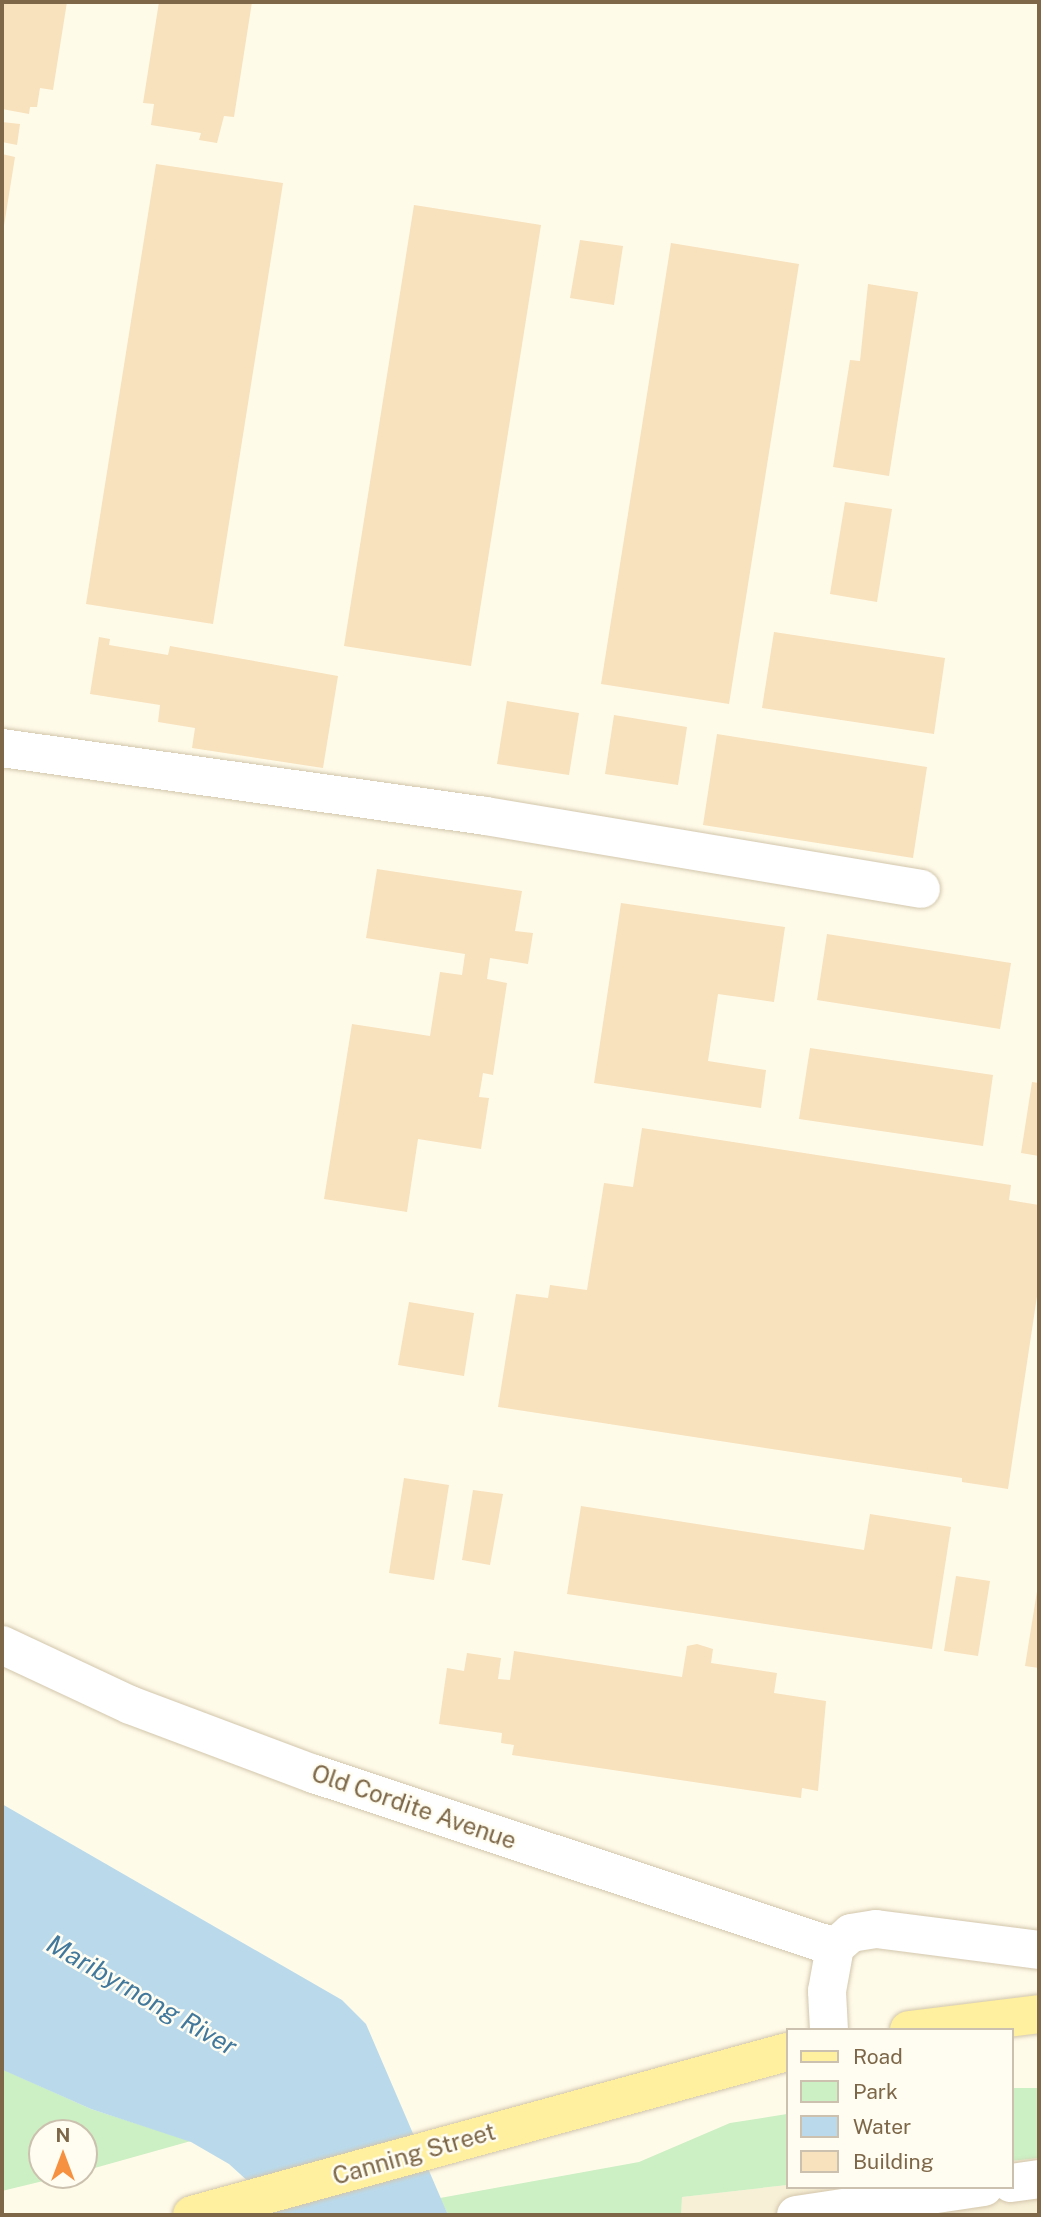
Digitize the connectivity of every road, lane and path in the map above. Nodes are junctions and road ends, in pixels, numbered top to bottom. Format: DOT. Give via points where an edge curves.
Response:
graph roads {
  1 [pos="2,748"];
  2 [pos="921,889"];
  3 [pos="2,1645"];
  4 [pos="835,1947"];
  5 [pos="1039,1950"];
  6 [pos="1039,2014"];
  7 [pos="829,2028"];
  8 [pos="925,2028"];
  9 [pos="786,2052"];
  10 [pos="1039,2179"];
  11 [pos="1013,2183"];
  12 [pos="972,2189"];
  13 [pos="192,2215"];
  14 [pos="796,2215"];
  1 -- 2 [label="street" via="485,816"];
  3 -- 4 [label="street, Old Cordite Avenue" via="130,1704 314,1774"];
  4 -- 5 [label="street" via="851,1933 876,1929"];
  4 -- 7 [label="street" via="827,1991"];
  6 -- 8 [label="main road"];
  9 -- 13 [label="main road, Canning Street"];
  10 -- 11 [label="street"];
  12 -- 14 [label="street"];
}
